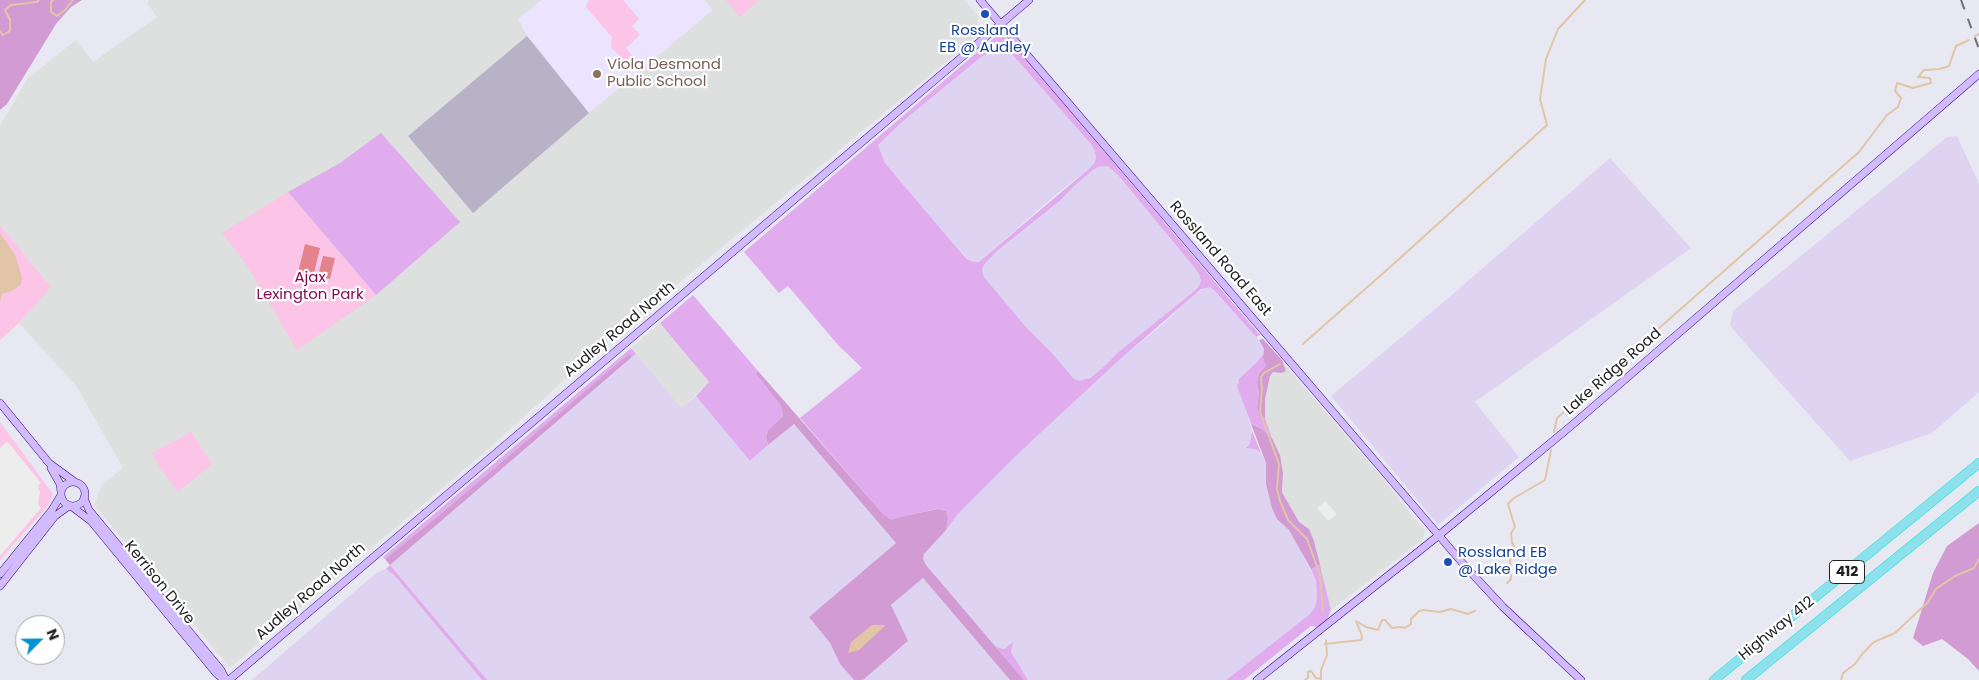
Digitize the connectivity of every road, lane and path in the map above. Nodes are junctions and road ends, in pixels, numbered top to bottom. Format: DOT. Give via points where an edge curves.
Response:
graph roads {
  1 [pos="980,0"];
  2 [pos="1029,0"];
  3 [pos="1000,24"];
  4 [pos="1979,74"];
  5 [pos="0,403"];
  6 [pos="49,463"];
  7 [pos="1979,463"];
  8 [pos="75,482"];
  9 [pos="1979,491"];
  10 [pos="61,493"];
  11 [pos="84,498"];
  12 [pos="70,506"];
  13 [pos="1438,536"];
  14 [pos="0,574"];
  15 [pos="0,586"];
  16 [pos="226,680"];
  17 [pos="1256,680"];
  18 [pos="1581,680"];
  19 [pos="1714,680"];
  20 [pos="1746,680"];
  1 -- 3 [label="street, Rossland Road East"];
  2 -- 3 [label="street, Audley Road North"];
  3 -- 13 [label="street, Rossland Road East"];
  3 -- 16 [label="street, Audley Road North"];
  4 -- 13 [label="street, Lake Ridge Road" via="1578,420"];
  5 -- 6 [label="street"];
  6 -- 8 [label="street"];
  6 -- 10 [label="street"];
  7 -- 19 [label="highway, Highway 412 / 412"];
  8 -- 10 [label="street" via="68,483"];
  8 -- 11 [label="street" via="84,489"];
  9 -- 20 [label="highway, Highway 412 / 412"];
  10 -- 12 [label="street" via="64,503"];
  10 -- 14 [label="street" via="52,510"];
  11 -- 12 [label="street" via="78,505"];
  11 -- 16 [label="street, Kerrison Drive" via="89,510"];
  12 -- 15 [label="street" via="55,516"];
  12 -- 16 [label="street, Kerrison Drive" via="91,521 216,674"];
  13 -- 17 [label="street, Lake Ridge Road"];
  13 -- 18 [label="street, Rossland Road East" via="1503,607"];
}
